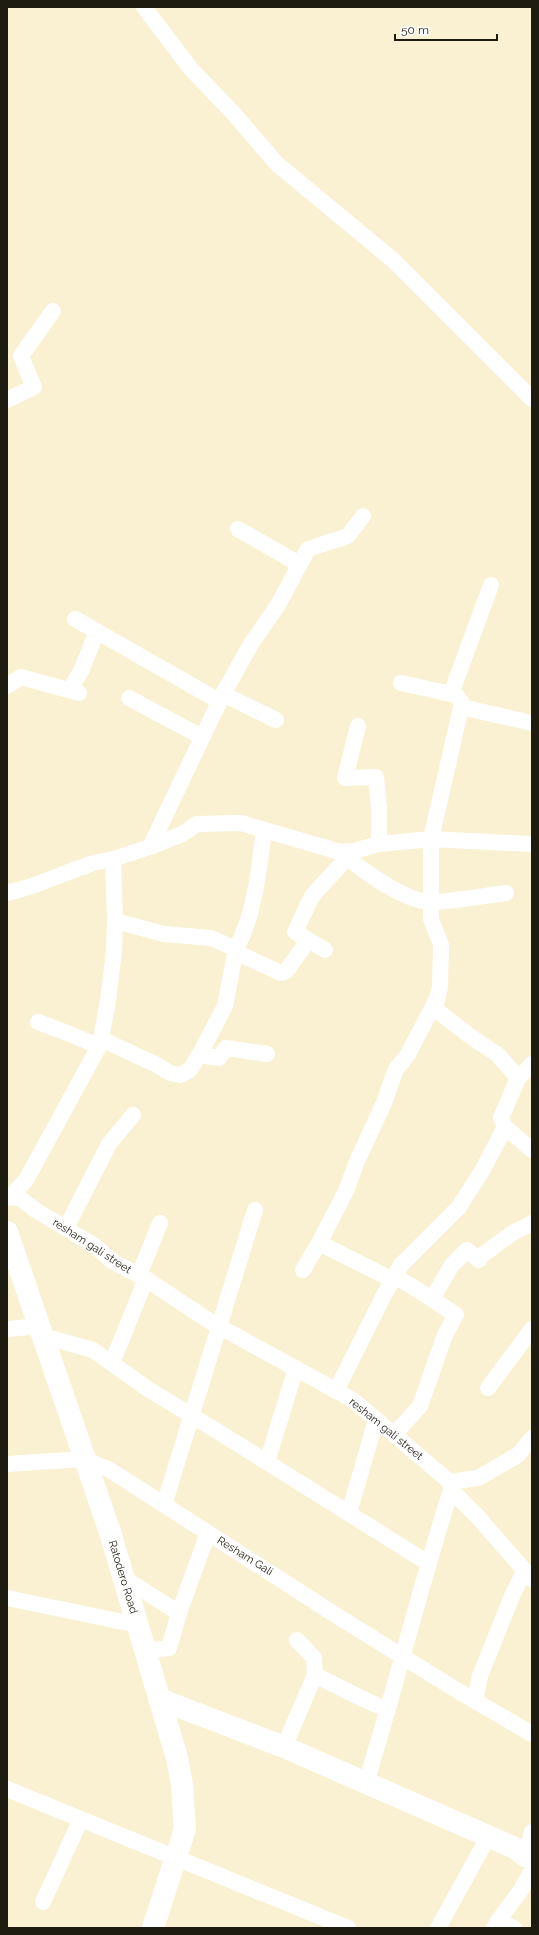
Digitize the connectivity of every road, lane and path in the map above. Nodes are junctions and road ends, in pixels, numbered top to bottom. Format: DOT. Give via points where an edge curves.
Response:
graph roads {
  1 [pos="144,7"];
  2 [pos="53,311"];
  3 [pos="532,399"];
  4 [pos="7,400"];
  5 [pos="363,516"];
  6 [pos="238,529"];
  7 [pos="299,564"];
  8 [pos="491,585"];
  9 [pos="75,618"];
  10 [pos="97,631"];
  11 [pos="401,683"];
  12 [pos="7,686"];
  13 [pos="451,694"];
  14 [pos="130,698"];
  15 [pos="221,698"];
  16 [pos="461,707"];
  17 [pos="276,720"];
  18 [pos="532,723"];
  19 [pos="358,726"];
  20 [pos="202,737"];
  21 [pos="264,830"];
  22 [pos="431,839"];
  23 [pos="378,844"];
  24 [pos="532,844"];
  25 [pos="150,847"];
  26 [pos="344,855"];
  27 [pos="113,859"];
  28 [pos="7,892"];
  29 [pos="506,893"];
  30 [pos="431,902"];
  31 [pos="115,921"];
  32 [pos="308,941"];
  33 [pos="326,950"];
  34 [pos="235,951"];
  35 [pos="437,999"];
  36 [pos="38,1022"];
  37 [pos="99,1043"];
  38 [pos="267,1054"];
  39 [pos="199,1055"];
  40 [pos="532,1064"];
  41 [pos="518,1078"];
  42 [pos="133,1115"];
  43 [pos="505,1127"];
  44 [pos="532,1150"];
  45 [pos="9,1198"];
  46 [pos="255,1210"];
  47 [pos="160,1223"];
  48 [pos="532,1223"];
  49 [pos="66,1228"];
  50 [pos="7,1232"];
  51 [pos="319,1243"];
  52 [pos="303,1270"];
  53 [pos="143,1277"];
  54 [pos="394,1278"];
  55 [pos="432,1299"];
  56 [pos="219,1327"];
  57 [pos="7,1329"];
  58 [pos="532,1329"];
  59 [pos="42,1331"];
  60 [pos="112,1363"];
  61 [pos="296,1368"];
  62 [pos="488,1388"];
  63 [pos="336,1391"];
  64 [pos="193,1416"];
  65 [pos="376,1420"];
  66 [pos="394,1434"];
  67 [pos="531,1443"];
  68 [pos="84,1460"];
  69 [pos="267,1462"];
  70 [pos="7,1464"];
  71 [pos="451,1486"];
  72 [pos="164,1504"];
  73 [pos="349,1513"];
  74 [pos="208,1533"];
  75 [pos="428,1563"];
  76 [pos="528,1575"];
  77 [pos="124,1578"];
  78 [pos="7,1598"];
  79 [pos="179,1613"];
  80 [pos="138,1625"];
  81 [pos="297,1640"];
  82 [pos="145,1651"];
  83 [pos="404,1656"];
  84 [pos="315,1675"];
  85 [pos="159,1699"];
  86 [pos="475,1700"];
  87 [pos="388,1710"];
  88 [pos="532,1734"];
  89 [pos="284,1747"];
  90 [pos="366,1783"];
  91 [pos="7,1789"];
  92 [pos="81,1819"];
  93 [pos="532,1832"];
  94 [pos="488,1837"];
  95 [pos="177,1857"];
  96 [pos="530,1861"];
  97 [pos="43,1902"];
  98 [pos="496,1925"];
  99 [pos="153,1928"];
  100 [pos="348,1928"];
  101 [pos="438,1928"];
  102 [pos="514,1928"];
  1 -- 3 [label="street" via="190,69 235,115 277,164 393,260"];
  2 -- 4 [label="street" via="21,356 34,387"];
  5 -- 7 [label="street" via="348,536 308,549"];
  6 -- 7 [label="street"];
  7 -- 15 [label="street" via="278,605 251,644"];
  8 -- 13 [label="street"];
  9 -- 10 [label="street"];
  10 -- 12 [label="street" via="74,692 21,677"];
  10 -- 15 [label="street"];
  11 -- 13 [label="street"];
  13 -- 16 [label="street" via="456,695 462,703"];
  14 -- 20 [label="street"];
  15 -- 17 [label="street"];
  15 -- 20 [label="street"];
  16 -- 18 [label="street"];
  16 -- 22 [label="street"];
  19 -- 23 [label="street" via="346,778 376,777 379,808"];
  20 -- 25 [label="street"];
  21 -- 25 [label="street" via="242,823 197,824 182,834"];
  21 -- 26 [label="street"];
  21 -- 34 [label="street" via="254,893 242,938"];
  22 -- 23 [label="street"];
  22 -- 24 [label="street"];
  22 -- 30 [label="street"];
  23 -- 26 [label="street"];
  25 -- 27 [label="street"];
  26 -- 30 [label="street" via="383,883 408,896"];
  26 -- 32 [label="street" via="312,896 296,928 295,932"];
  27 -- 28 [label="street" via="93,863"];
  27 -- 31 [label="street"];
  29 -- 30 [label="street"];
  30 -- 35 [label="street" via="431,919 441,945 442,968"];
  31 -- 34 [label="street" via="164,934 211,938"];
  31 -- 37 [label="street" via="109,994"];
  32 -- 33 [label="street"];
  32 -- 34 [label="street" via="286,971 281,973"];
  34 -- 39 [label="street" via="225,1006"];
  35 -- 41 [label="street" via="435,1009 498,1055"];
  35 -- 51 [label="street" via="407,1056 396,1069 346,1191"];
  36 -- 37 [label="street"];
  37 -- 39 [label="street" via="180,1075 190,1070"];
  37 -- 45 [label="street" via="26,1180"];
  38 -- 39 [label="street" via="226,1048 219,1058"];
  40 -- 41 [label="street"];
  41 -- 43 [label="street" via="501,1118"];
  42 -- 49 [label="street" via="109,1144"];
  43 -- 44 [label="street"];
  43 -- 54 [label="street" via="459,1207 404,1262"];
  45 -- 49 [label="street, resham gali street" via="21,1199"];
  46 -- 56 [label="street"];
  47 -- 53 [label="street"];
  48 -- 55 [label="street" via="511,1234 479,1260 468,1250 452,1265"];
  49 -- 53 [label="street, resham gali street" via="112,1260"];
  50 -- 59 [label="main road, Ratodero Road"];
  51 -- 52 [label="street"];
  51 -- 54 [label="street"];
  53 -- 56 [label="street, resham gali street"];
  53 -- 60 [label="street"];
  54 -- 55 [label="street"];
  54 -- 63 [label="street"];
  55 -- 66 [label="street" via="456,1315 445,1335 420,1406"];
  56 -- 61 [label="street, resham gali street"];
  56 -- 64 [label="street"];
  57 -- 59 [label="street"];
  58 -- 62 [label="street"];
  59 -- 60 [label="street" via="93,1350"];
  59 -- 68 [label="main road, Ratodero Road"];
  60 -- 64 [label="street" via="148,1389"];
  61 -- 63 [label="street, resham gali street"];
  61 -- 69 [label="street"];
  63 -- 65 [label="street, resham gali street" via="353,1400"];
  64 -- 69 [label="street"];
  64 -- 72 [label="street"];
  65 -- 66 [label="street, resham gali street"];
  65 -- 73 [label="street"];
  66 -- 71 [label="street, resham gali street"];
  67 -- 71 [label="street" via="518,1455 478,1478"];
  68 -- 70 [label="street"];
  68 -- 72 [label="street, Resham Gali" via="110,1470"];
  68 -- 77 [label="main road, Ratodero Road"];
  69 -- 73 [label="street"];
  71 -- 75 [label="street"];
  71 -- 76 [label="street, resham gali street"];
  72 -- 74 [label="street, Resham Gali"];
  73 -- 75 [label="street"];
  74 -- 79 [label="street"];
  74 -- 83 [label="street, Resham Gali"];
  75 -- 83 [label="street"];
  76 -- 86 [label="street" via="512,1596 480,1676"];
  77 -- 79 [label="street"];
  77 -- 80 [label="main road, Ratodero Road"];
  78 -- 80 [label="street"];
  79 -- 82 [label="street" via="169,1648"];
  80 -- 82 [label="main road, Ratodero Road"];
  81 -- 84 [label="street" via="314,1658"];
  82 -- 85 [label="main road, Ratodero Road"];
  83 -- 86 [label="street, Resham Gali"];
  83 -- 87 [label="street"];
  84 -- 87 [label="street"];
  84 -- 89 [label="street"];
  85 -- 89 [label="main road"];
  85 -- 95 [label="main road, Ratodero Road" via="177,1758 182,1785 185,1829"];
  86 -- 88 [label="street, Resham Gali"];
  87 -- 90 [label="street"];
  89 -- 90 [label="main road"];
  90 -- 94 [label="main road"];
  91 -- 92 [label="street"];
  92 -- 95 [label="street"];
  92 -- 97 [label="street"];
  93 -- 96 [label="street"];
  94 -- 96 [label="main road" via="514,1848"];
  94 -- 101 [label="street"];
  95 -- 99 [label="main road, Ratodero Road"];
  95 -- 100 [label="street"];
  96 -- 98 [label="street" via="521,1890"];
  98 -- 102 [label="street"];
}
